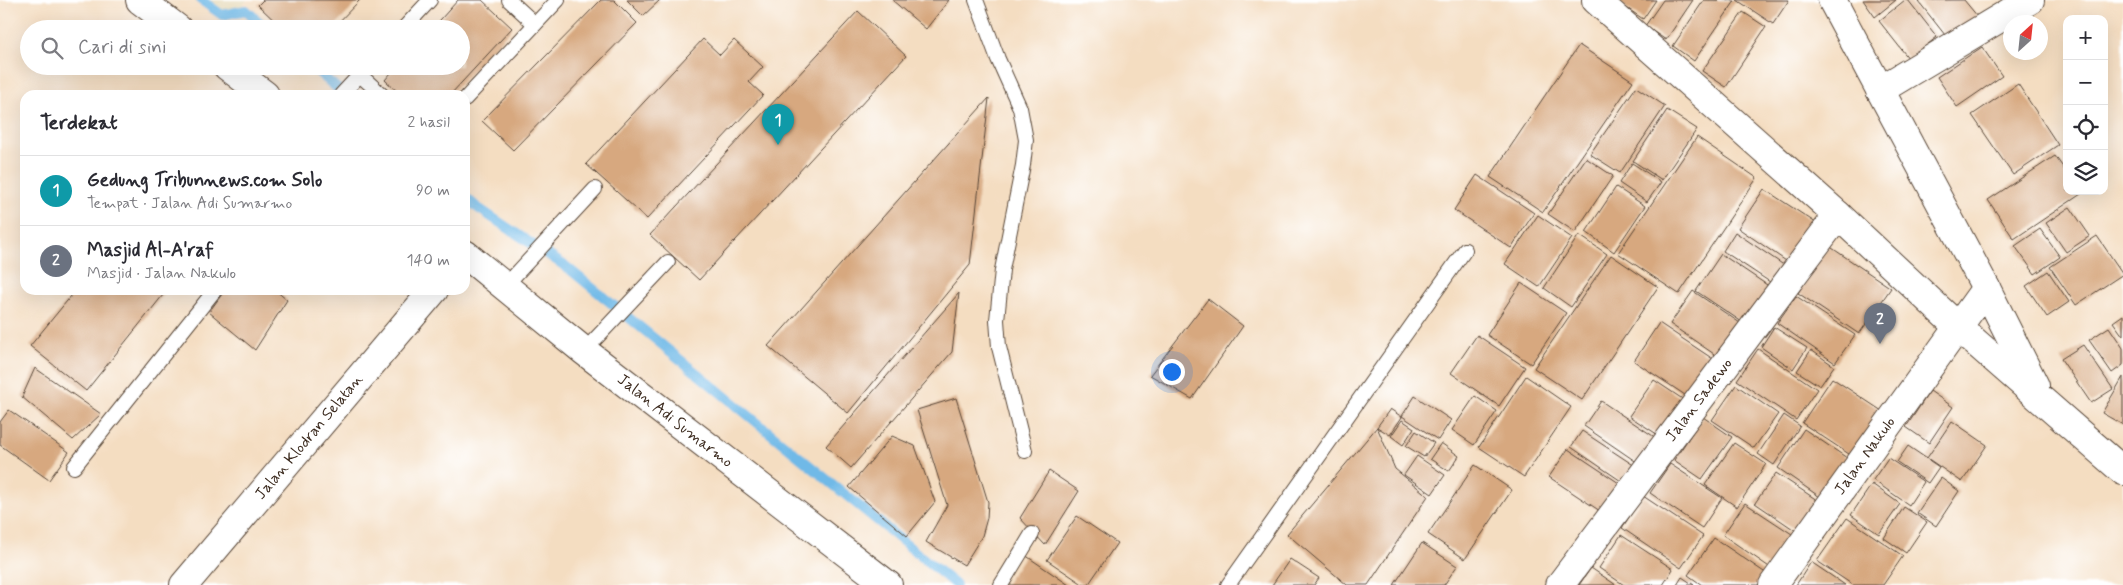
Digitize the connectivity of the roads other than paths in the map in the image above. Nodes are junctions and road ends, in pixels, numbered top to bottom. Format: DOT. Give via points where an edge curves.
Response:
graph roads {
  1 [pos="140,0"];
  2 [pos="430,0"];
  3 [pos="509,0"];
  4 [pos="558,0"];
  5 [pos="976,0"];
  6 [pos="1596,0"];
  7 [pos="1832,0"];
  8 [pos="2030,0"];
  9 [pos="166,20"];
  10 [pos="411,20"];
  11 [pos="535,24"];
  12 [pos="239,75"];
  13 [pos="355,80"];
  14 [pos="259,90"];
  15 [pos="373,90"];
  16 [pos="1880,90"];
  17 [pos="470,94"];
  18 [pos="595,189"];
  19 [pos="1838,215"];
  20 [pos="1465,250"];
  21 [pos="470,258"];
  22 [pos="668,262"];
  23 [pos="505,286"];
  24 [pos="1986,288"];
  25 [pos="211,295"];
  26 [pos="430,295"];
  27 [pos="1958,326"];
  28 [pos="584,351"];
  29 [pos="2041,398"];
  30 [pos="1026,452"];
  31 [pos="74,468"];
  32 [pos="2123,471"];
  33 [pos="1032,534"];
  34 [pos="184,585"];
  35 [pos="888,585"];
  36 [pos="1001,585"];
  37 [pos="1228,585"];
  38 [pos="1560,585"];
  39 [pos="1773,585"];
  1 -- 9 [label="street"];
  2 -- 10 [label="lane"];
  3 -- 11 [label="lane"];
  4 -- 11 [label="lane"];
  5 -- 30 [label="lane" via="1020,108 1026,140 1002,270 997,320 999,347"];
  6 -- 19 [label="street"];
  7 -- 16 [label="street"];
  8 -- 16 [label="street"];
  11 -- 17 [label="lane"];
  12 -- 14 [label="street"];
  13 -- 15 [label="lane"];
  16 -- 24 [label="street"];
  18 -- 23 [label="lane"];
  19 -- 27 [label="street"];
  19 -- 38 [label="street, Jalan Sadewo"];
  20 -- 37 [label="lane"];
  21 -- 23 [label="street, Jalan Adi Sumarmo"];
  22 -- 28 [label="lane"];
  23 -- 28 [label="street, Jalan Adi Sumarmo"];
  24 -- 27 [label="street, Jalan Nakulo"];
  24 -- 29 [label="street"];
  25 -- 31 [label="lane"];
  26 -- 34 [label="street, Jalan Klodran Selatan"];
  27 -- 29 [label="street"];
  27 -- 39 [label="street, Jalan Nakulo"];
  28 -- 35 [label="street, Jalan Adi Sumarmo"];
  29 -- 32 [label="street"];
  33 -- 36 [label="lane"];
}
